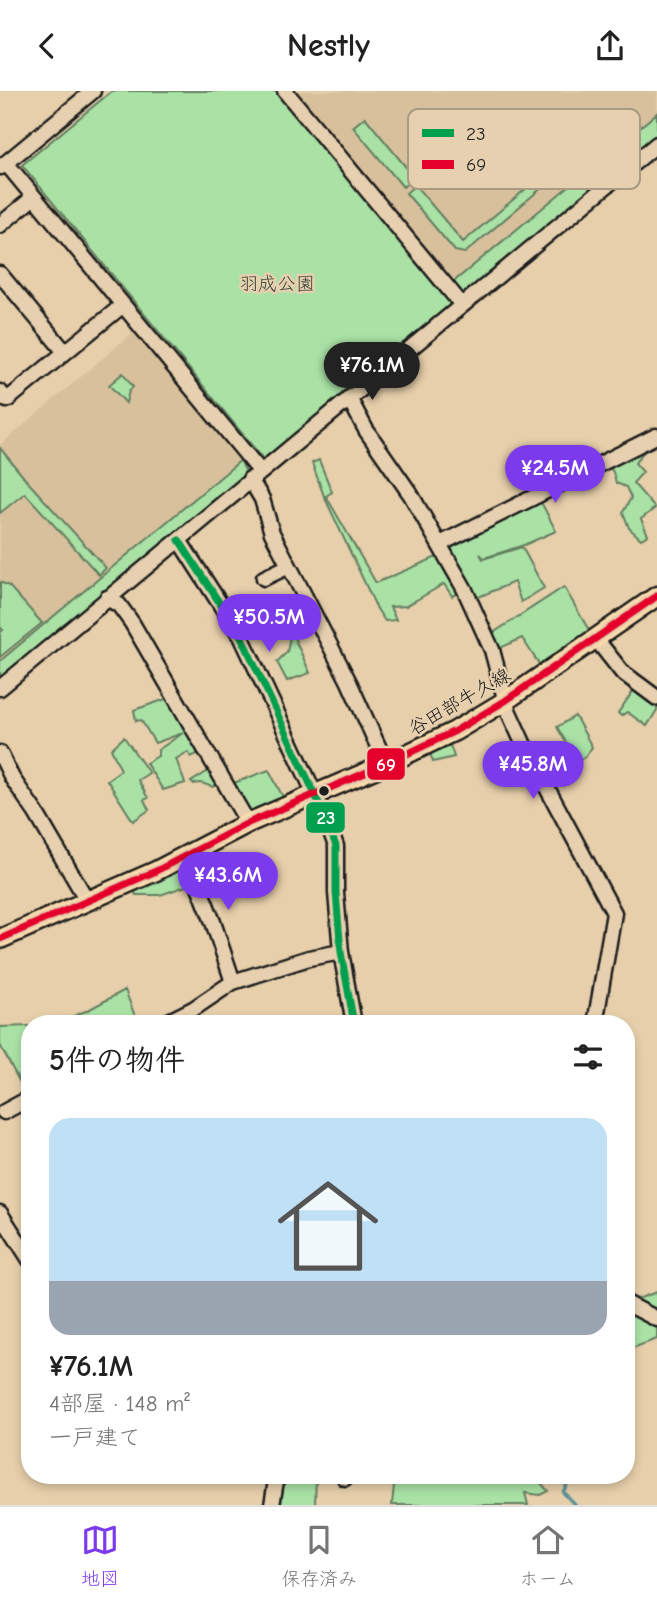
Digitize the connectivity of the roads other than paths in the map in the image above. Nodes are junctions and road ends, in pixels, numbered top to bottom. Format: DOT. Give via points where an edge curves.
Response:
graph roads {
  1 [pos="93,91"];
  2 [pos="285,91"];
  3 [pos="657,144"];
  4 [pos="640,158"];
  5 [pos="3,166"];
  6 [pos="602,189"];
  7 [pos="34,197"];
  8 [pos="0,225"];
  9 [pos="0,274"];
  10 [pos="123,305"];
  11 [pos="462,305"];
  12 [pos="65,352"];
  13 [pos="0,391"];
  14 [pos="349,398"];
  15 [pos="656,436"];
  16 [pos="255,475"];
  17 [pos="179,540"];
  18 [pos="440,544"];
  19 [pos="289,566"];
  20 [pos="264,578"];
  21 [pos="657,596"];
  22 [pos="107,598"];
  23 [pos="596,639"];
  24 [pos="0,688"];
  25 [pos="657,698"];
  26 [pos="505,701"];
  27 [pos="0,753"];
  28 [pos="386,764"];
  29 [pos="314,794"];
  30 [pos="248,823"];
  31 [pos="187,856"];
  32 [pos="88,902"];
  33 [pos="0,939"];
  34 [pos="341,953"];
  35 [pos="233,982"];
  36 [pos="181,1015"];
  37 [pos="352,1015"];
  38 [pos="597,1015"];
  39 [pos="21,1103"];
  40 [pos="1,1113"];
  41 [pos="0,1213"];
  42 [pos="21,1246"];
  43 [pos="635,1308"];
  44 [pos="657,1319"];
  45 [pos="276,1484"];
  46 [pos="272,1505"];
  1 -- 5 [label="street"];
  2 -- 11 [label="street"];
  3 -- 4 [label="street"];
  5 -- 7 [label="street"];
  6 -- 11 [label="street"];
  7 -- 8 [label="street"];
  7 -- 10 [label="street"];
  9 -- 12 [label="street"];
  10 -- 12 [label="street"];
  10 -- 16 [label="street"];
  11 -- 14 [label="street"];
  12 -- 13 [label="street" via="7,400"];
  14 -- 16 [label="street"];
  14 -- 18 [label="street"];
  15 -- 18 [label="street"];
  16 -- 17 [label="street"];
  16 -- 19 [label="street" via="272,533"];
  17 -- 22 [label="street"];
  17 -- 29 [label="street" via="242,638"];
  18 -- 26 [label="street" via="492,650"];
  19 -- 20 [label="street"];
  19 -- 28 [label="street"];
  21 -- 23 [label="main road, 谷田部牛久線"];
  22 -- 24 [label="street"];
  22 -- 30 [label="street" via="119,605 132,623"];
  23 -- 25 [label="street" via="622,672"];
  23 -- 26 [label="main road, 谷田部牛久線"];
  26 -- 28 [label="main road, 谷田部牛久線"];
  26 -- 38 [label="street" via="544,785 614,913"];
  27 -- 32 [label="street"];
  28 -- 29 [label="main road, 谷田部牛久線"];
  29 -- 30 [label="main road, 谷田部牛久線"];
  29 -- 34 [label="street" via="336,846"];
  30 -- 31 [label="main road, 谷田部牛久線"];
  31 -- 32 [label="main road, 谷田部牛久線"];
  31 -- 35 [label="street"];
  32 -- 33 [label="main road, 谷田部牛久線"];
  34 -- 35 [label="street"];
  34 -- 37 [label="street"];
  35 -- 36 [label="street"];
  39 -- 40 [label="street"];
  41 -- 42 [label="street"];
  43 -- 44 [label="street"];
  45 -- 46 [label="street"];
}
